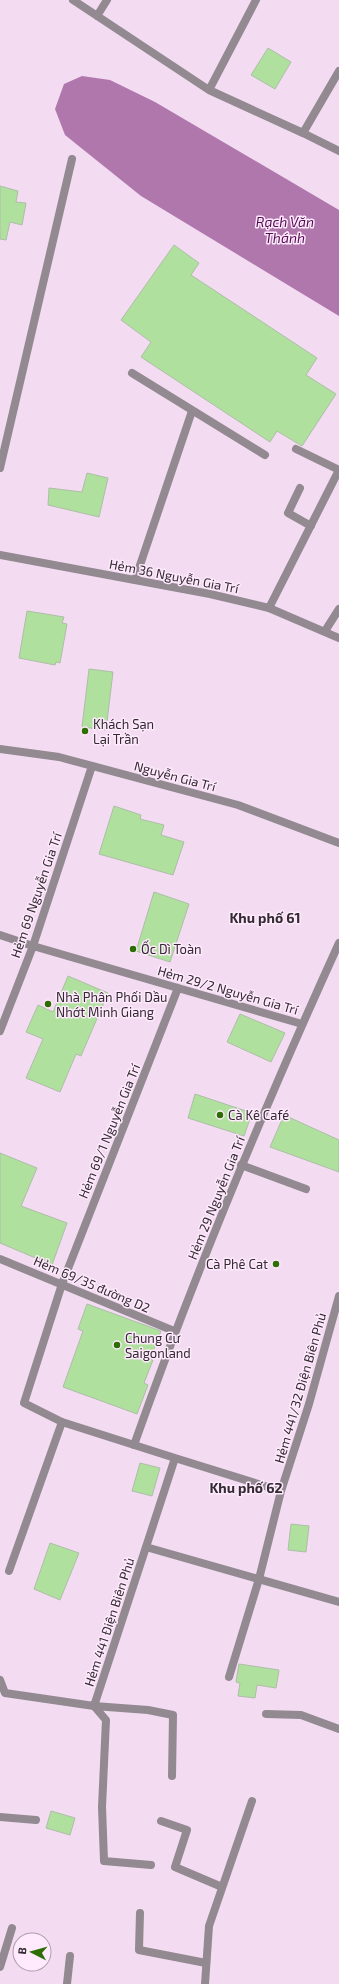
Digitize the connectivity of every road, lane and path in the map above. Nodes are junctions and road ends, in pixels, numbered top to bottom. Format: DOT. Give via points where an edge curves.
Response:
graph roads {
  1 [pos="73,0"];
  2 [pos="107,0"];
  3 [pos="256,0"];
  4 [pos="97,16"];
  5 [pos="339,71"];
  6 [pos="209,90"];
  7 [pos="303,133"];
  8 [pos="339,151"];
  9 [pos="72,159"];
  10 [pos="132,373"];
  11 [pos="192,411"];
  12 [pos="296,449"];
  13 [pos="265,455"];
  14 [pos="0,468"];
  15 [pos="339,470"];
  16 [pos="300,488"];
  17 [pos="310,526"];
  18 [pos="0,555"];
  19 [pos="135,580"];
  20 [pos="269,608"];
  21 [pos="339,609"];
  22 [pos="325,631"];
  23 [pos="339,638"];
  24 [pos="0,749"];
  25 [pos="92,766"];
  26 [pos="339,843"];
  27 [pos="0,934"];
  28 [pos="339,943"];
  29 [pos="33,946"];
  30 [pos="178,988"];
  31 [pos="302,1024"];
  32 [pos="0,1031"];
  33 [pos="241,1164"];
  34 [pos="306,1189"];
  35 [pos="0,1259"];
  36 [pos="62,1284"];
  37 [pos="339,1296"];
  38 [pos="174,1331"];
  39 [pos="62,1422"];
  40 [pos="134,1445"];
  41 [pos="175,1458"];
  42 [pos="281,1491"];
  43 [pos="146,1547"];
  44 [pos="9,1571"];
  45 [pos="259,1579"];
  46 [pos="339,1602"];
  47 [pos="229,1677"];
  48 [pos="0,1680"];
  49 [pos="94,1706"];
  50 [pos="266,1714"];
  51 [pos="339,1729"];
  52 [pos="172,1776"];
  53 [pos="252,1801"];
  54 [pos="0,1817"];
  55 [pos="36,1820"];
  56 [pos="161,1821"];
  57 [pos="151,1865"];
  58 [pos="222,1887"];
  59 [pos="140,1912"];
  60 [pos="12,1928"];
  61 [pos="70,1956"];
  62 [pos="206,1963"];
  63 [pos="0,1967"];
  64 [pos="67,1984"];
  65 [pos="204,1984"];
  1 -- 4 [label="street"];
  2 -- 4 [label="street"];
  3 -- 6 [label="street"];
  4 -- 6 [label="street"];
  5 -- 7 [label="street"];
  6 -- 7 [label="street"];
  7 -- 8 [label="street"];
  9 -- 14 [label="street"];
  10 -- 11 [label="street"];
  11 -- 13 [label="street"];
  11 -- 19 [label="street"];
  12 -- 15 [label="street"];
  15 -- 17 [label="street"];
  16 -- 17 [label="street" via="288,513"];
  17 -- 20 [label="street"];
  18 -- 19 [label="street, Hẻm 36 Nguyễn Gia Trí"];
  19 -- 20 [label="street, Hẻm 36 Nguyễn Gia Trí"];
  20 -- 22 [label="street, Hẻm 36 Nguyễn Gia Trí"];
  21 -- 22 [label="street"];
  22 -- 23 [label="street, Hẻm 36 Nguyễn Gia Trí"];
  24 -- 25 [label="street, Nguyễn Gia Trí" via="59,757"];
  25 -- 26 [label="street, Nguyễn Gia Trí" via="238,805"];
  25 -- 29 [label="street, Hẻm 69 Nguyễn Gia Trí"];
  27 -- 29 [label="street, Hẻm 29/2 Nguyễn Gia Trí"];
  28 -- 31 [label="street, Hẻm 29 Nguyễn Gia Trí"];
  29 -- 30 [label="street, Hẻm 29/2 Nguyễn Gia Trí"];
  29 -- 32 [label="street, Hẻm 69 Nguyễn Gia Trí"];
  30 -- 31 [label="street, Hẻm 29/2 Nguyễn Gia Trí"];
  30 -- 36 [label="street, Hẻm 69/1 Nguyễn Gia Trí"];
  31 -- 33 [label="street, Hẻm 29 Nguyễn Gia Trí"];
  33 -- 34 [label="street"];
  33 -- 38 [label="street, Hẻm 29 Nguyễn Gia Trí"];
  35 -- 36 [label="street, Hẻm 69/35 đường D2"];
  36 -- 38 [label="street, Hẻm 69/35 đường D2"];
  36 -- 39 [label="street, Hẻm 69/1 Nguyễn Gia Trí" via="24,1404"];
  37 -- 42 [label="street, Hẻm 441/32 Điện Biên Phủ" via="309,1404"];
  38 -- 40 [label="street, Hẻm 29 Nguyễn Gia Trí"];
  39 -- 40 [label="street"];
  39 -- 44 [label="street"];
  40 -- 41 [label="street"];
  41 -- 42 [label="street"];
  41 -- 43 [label="street"];
  42 -- 45 [label="street, Hẻm 441/32 Điện Biên Phủ"];
  43 -- 45 [label="street, Hẻm 441 Điện Biên Phủ"];
  43 -- 49 [label="street, Hẻm 441 Điện Biên Phủ"];
  45 -- 46 [label="street, Hẻm 441 Điện Biên Phủ"];
  45 -- 47 [label="street, Hẻm 441/32 Điện Biên Phủ"];
  48 -- 49 [label="street, Hẻm 441 Điện Biên Phủ" via="5,1692"];
  49 -- 52 [label="street" via="148,1710 174,1715"];
  49 -- 57 [label="street" via="106,1720 102,1807 104,1860"];
  50 -- 51 [label="street" via="301,1715"];
  53 -- 58 [label="street"];
  54 -- 55 [label="street"];
  56 -- 58 [label="street" via="187,1830 175,1867"];
  58 -- 62 [label="street" via="209,1926"];
  59 -- 62 [label="street" via="139,1950"];
  60 -- 63 [label="street"];
  61 -- 64 [label="street"];
  62 -- 65 [label="street"];
}
